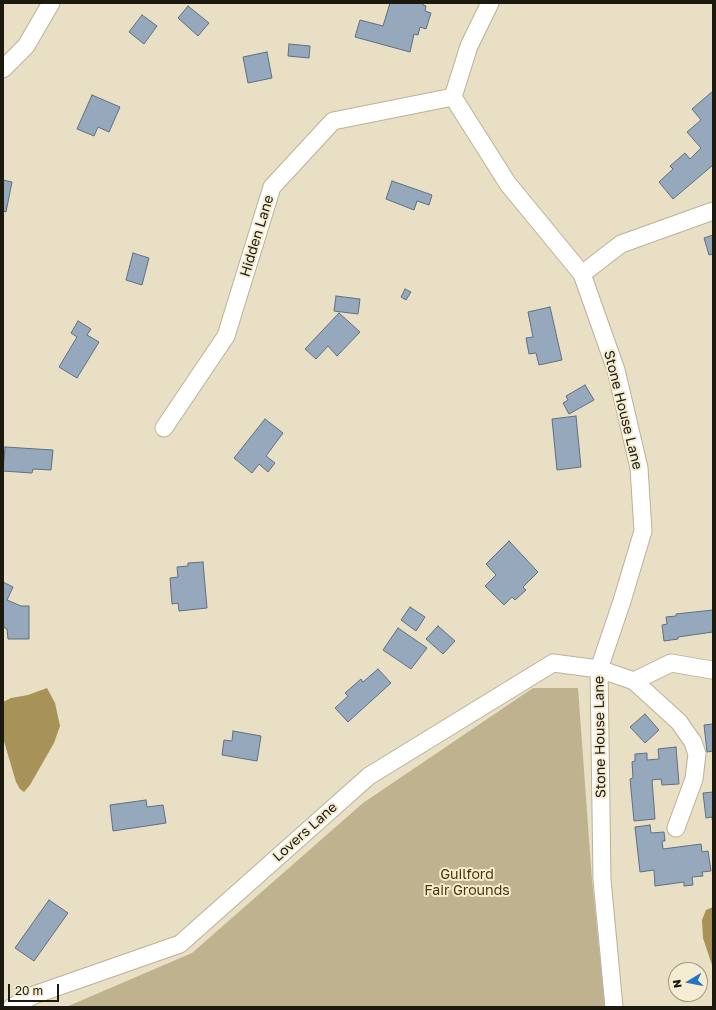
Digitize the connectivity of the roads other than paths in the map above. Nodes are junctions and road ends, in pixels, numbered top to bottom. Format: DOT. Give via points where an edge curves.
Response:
graph roads {
  1 [pos="51,3"];
  2 [pos="490,3"];
  3 [pos="3,69"];
  4 [pos="453,97"];
  5 [pos="713,211"];
  6 [pos="582,274"];
  7 [pos="164,428"];
  8 [pos="599,669"];
  9 [pos="712,670"];
  10 [pos="634,680"];
  11 [pos="676,828"];
  12 [pos="12,1007"];
  13 [pos="614,1007"];
  1 -- 3 [label="street" via="26,46"];
  2 -- 4 [label="street" via="469,46"];
  4 -- 6 [label="street, Stone House Lane" via="508,184"];
  4 -- 7 [label="street, Hidden Lane" via="333,121 272,187 226,336"];
  5 -- 6 [label="street" via="621,244"];
  6 -- 8 [label="street, Stone House Lane" via="616,370 639,468 642,531"];
  8 -- 10 [label="street, Lovers Lane"];
  8 -- 12 [label="street, Lovers Lane" via="553,663 369,776 180,944 34,995"];
  8 -- 13 [label="street, Stone House Lane" via="602,880"];
  9 -- 10 [label="street" via="671,663"];
  10 -- 11 [label="street" via="679,722 693,742 697,754 694,779"];
}
